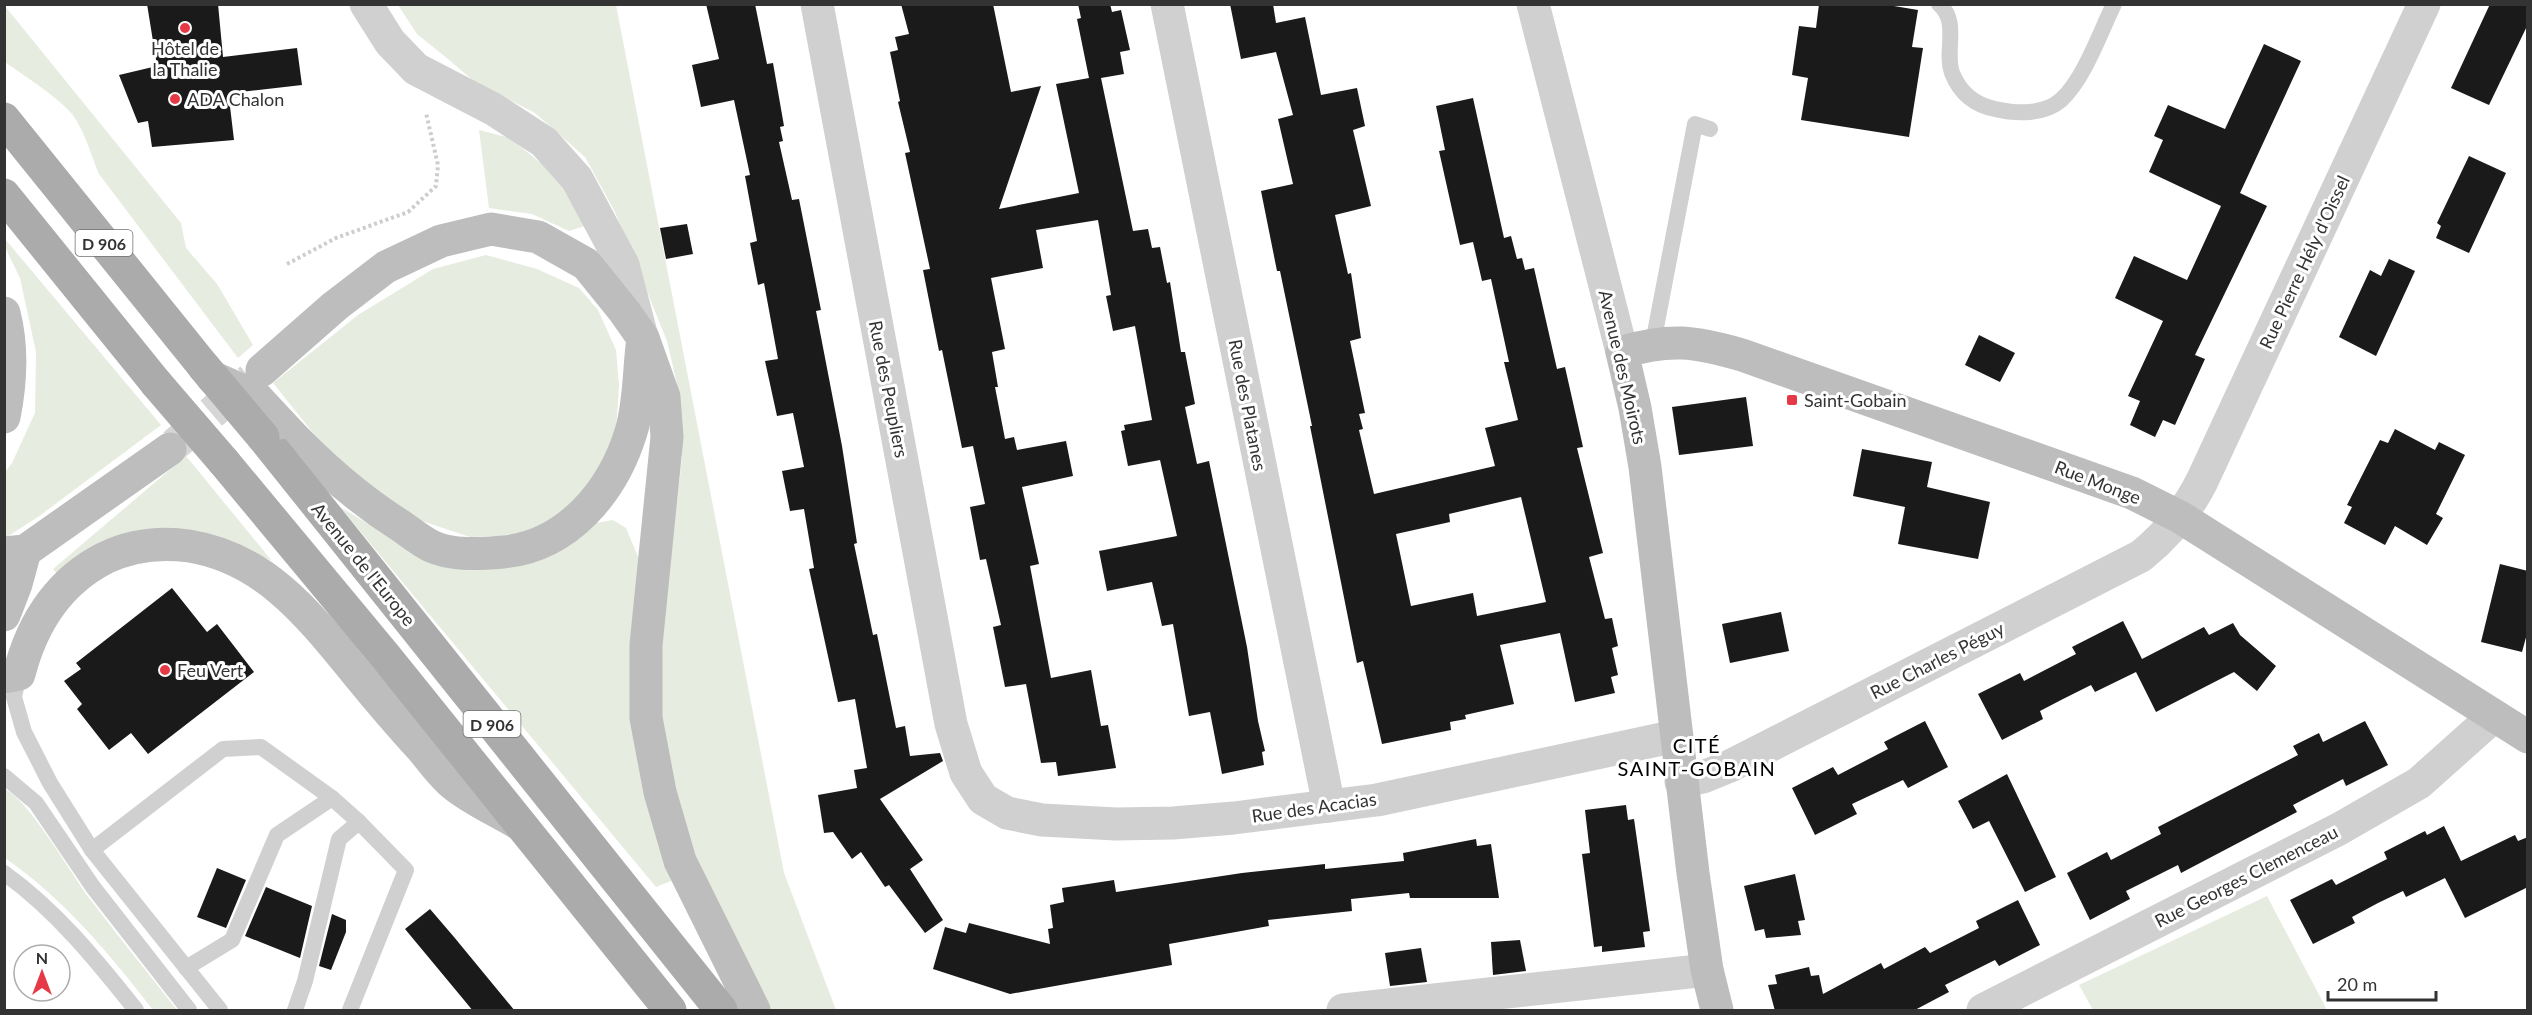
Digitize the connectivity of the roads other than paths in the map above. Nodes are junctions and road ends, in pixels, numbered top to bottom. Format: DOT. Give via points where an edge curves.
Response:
graph roads {
  1 [pos="366,4"];
  2 [pos="817,4"];
  3 [pos="1167,4"];
  4 [pos="1533,4"];
  5 [pos="1939,4"];
  6 [pos="2114,4"];
  7 [pos="2424,4"];
  8 [pos="4,119"];
  9 [pos="1710,129"];
  10 [pos="4,195"];
  11 [pos="4,313"];
  12 [pos="643,338"];
  13 [pos="1653,343"];
  14 [pos="1622,352"];
  15 [pos="262,370"];
  16 [pos="4,417"];
  17 [pos="272,430"];
  18 [pos="170,449"];
  19 [pos="2180,518"];
  20 [pos="15,552"];
  21 [pos="4,615"];
  22 [pos="12,676"];
  23 [pos="2494,716"];
  24 [pos="1676,736"];
  25 [pos="2527,737"];
  26 [pos="966,772"];
  27 [pos="4,776"];
  28 [pos="1682,782"];
  29 [pos="332,798"];
  30 [pos="1329,806"];
  31 [pos="359,822"];
  32 [pos="523,826"];
  33 [pos="92,850"];
  34 [pos="4,873"];
  35 [pos="186,968"];
  36 [pos="1707,970"];
  37 [pos="1548,1000"];
  38 [pos="1364,1010"];
  39 [pos="136,1011"];
  40 [pos="189,1011"];
  41 [pos="220,1011"];
  42 [pos="295,1011"];
  43 [pos="350,1011"];
  44 [pos="670,1011"];
  45 [pos="721,1011"];
  46 [pos="754,1011"];
  47 [pos="1717,1011"];
  48 [pos="1983,1011"];
  1 -- 12 [label="street" via="390,42 416,69 493,109 544,142 577,179 623,265"];
  2 -- 26 [label="street, Rue des Peupliers" via="951,724"];
  3 -- 30 [label="street, Rue des Platanes"];
  4 -- 14 [label="street, Avenue des Moirots"];
  5 -- 6 [label="lane" via="1947,10 1951,71 1960,91 1984,107 2014,113 2042,110 2060,101 2078,78"];
  7 -- 19 [label="street, Rue Pierre Hély d'Oissel" via="2202,481"];
  8 -- 17 [label="main road, Avenue de l'Europe / D 906, bridge" via="208,372"];
  9 -- 13 [label="lane" via="1695,124"];
  10 -- 32 [label="main road, D 906, bridge"];
  11 -- 16 [label="street" via="10,350 10,384"];
  12 -- 15 [label="street" via="586,264 538,237 491,229 441,241 386,267"];
  12 -- 17 [label="street" via="632,429 619,463 577,521 545,540 513,551 474,555 433,547 363,502"];
  12 -- 46 [label="street" via="664,398 667,437 646,645 646,718 660,792 680,861"];
  13 -- 14 [label="street, Rue Monge"];
  13 -- 19 [label="street, Rue Monge" via="1709,346 1742,355 2132,493"];
  14 -- 24 [label="street, Avenue des Moirots" via="1645,467"];
  17 -- 45 [label="main road, Avenue de l'Europe / D 906"];
  18 -- 20 [label="street"];
  19 -- 23 [label="street, Rue Monge"];
  19 -- 28 [label="street, Rue Charles Péguy" via="2141,556 1730,766"];
  20 -- 21 [label="street" via="16,584"];
  22 -- 32 [label="street" via="42,615 62,588 86,567 140,545 171,543 201,548 231,558 270,581 304,610 453,784"];
  22 -- 33 [label="lane" via="24,732"];
  23 -- 25 [label="street, Rue Monge"];
  23 -- 48 [label="street, Rue Georges Clemenceau" via="2409,789 2339,829"];
  24 -- 28 [label="street, Avenue des Moirots"];
  24 -- 30 [label="street, Rue des Acacias" via="1377,800"];
  26 -- 30 [label="street, Rue des Acacias" via="983,799 1007,813 1042,820 1173,823"];
  27 -- 40 [label="lane" via="36,803 93,887"];
  28 -- 36 [label="street, Avenue des Moirots"];
  29 -- 31 [label="lane"];
  29 -- 33 [label="lane" via="261,747 223,749"];
  29 -- 35 [label="lane" via="277,835 232,940"];
  31 -- 42 [label="lane" via="339,839 306,981"];
  31 -- 43 [label="lane" via="406,870"];
  32 -- 44 [label="main road, D 906"];
  33 -- 35 [label="lane"];
  34 -- 39 [label="lane" via="31,892 100,964"];
  35 -- 41 [label="lane"];
  36 -- 37 [label="street"];
  36 -- 47 [label="street, Avenue des Moirots"];
  37 -- 38 [label="street"];
}
